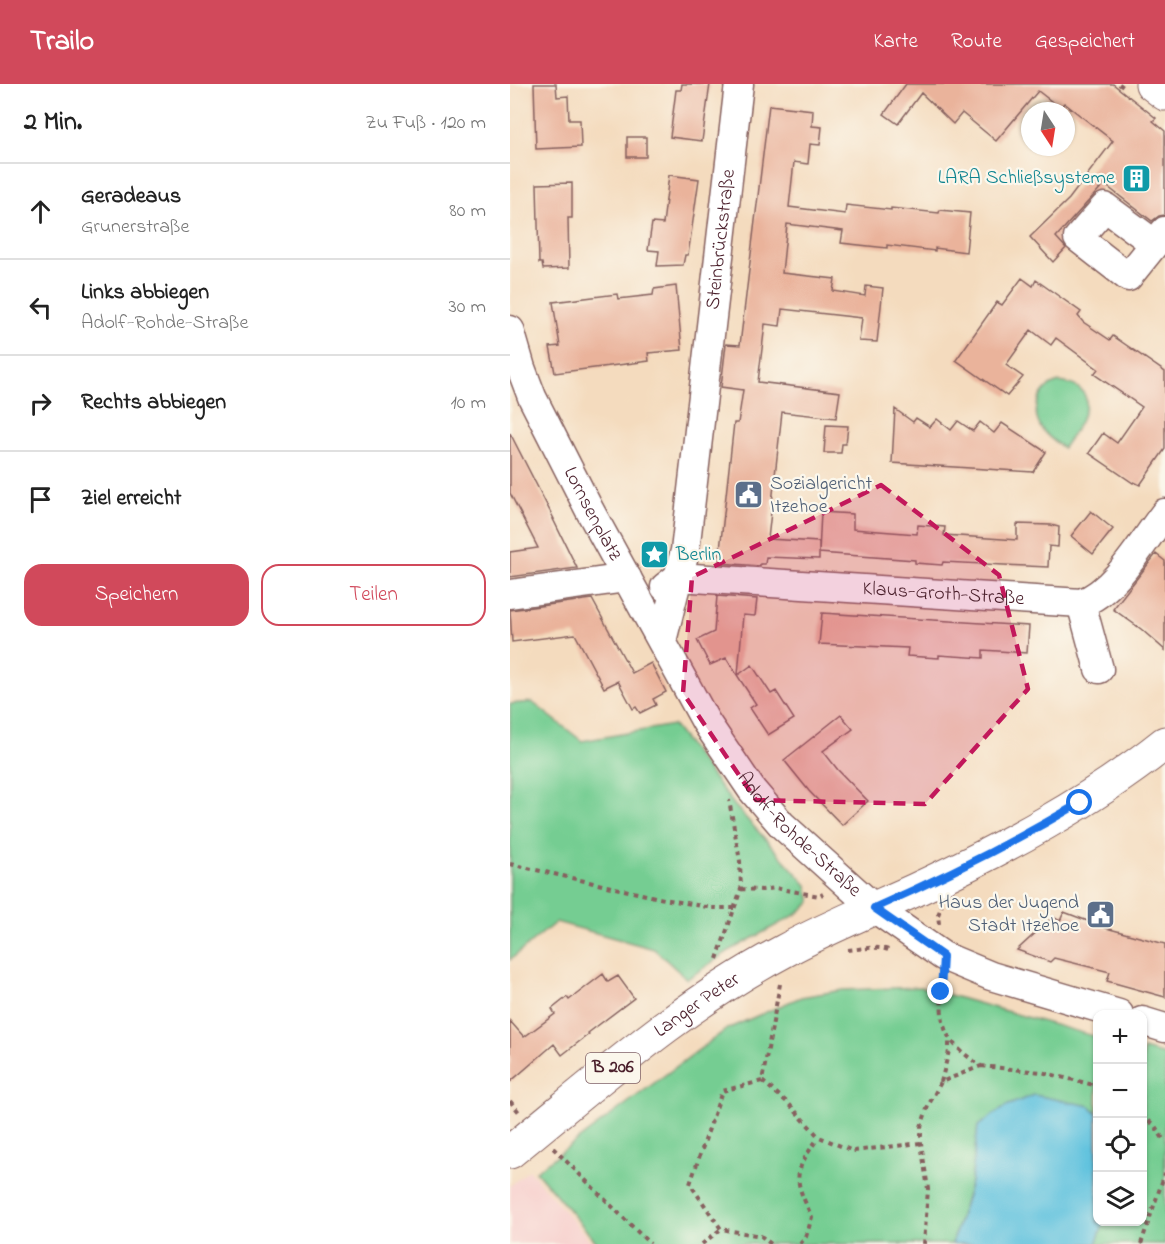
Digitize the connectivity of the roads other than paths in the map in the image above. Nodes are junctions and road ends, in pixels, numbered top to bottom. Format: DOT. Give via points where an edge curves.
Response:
graph roads {
  1 [pos="739,84"];
  2 [pos="1152,84"];
  3 [pos="1165,94"];
  4 [pos="510,330"];
  5 [pos="1165,513"];
  6 [pos="678,577"];
  7 [pos="627,578"];
  8 [pos="510,594"];
  9 [pos="1080,603"];
  10 [pos="642,605"];
  11 [pos="662,641"];
  12 [pos="1099,669"];
  13 [pos="683,679"];
  14 [pos="1165,743"];
  15 [pos="874,908"];
  16 [pos="1106,1010"];
  17 [pos="1147,1023"];
  18 [pos="1165,1028"];
  19 [pos="510,1152"];
  1 -- 6 [label="street, Steinbrückstraße" via="685,551"];
  2 -- 3 [label="main road"];
  4 -- 7 [label="street, Lornsenplatz" via="526,384"];
  5 -- 9 [label="street" via="1115,579 1100,594"];
  6 -- 9 [label="street, Klaus-Groth-Straße"];
  6 -- 10 [label="street"];
  6 -- 11 [label="street"];
  7 -- 8 [label="street"];
  7 -- 10 [label="street, Lornsenplatz"];
  9 -- 12 [label="street"];
  10 -- 11 [label="street, Lornsenplatz"];
  11 -- 13 [label="street, Lornsenplatz"];
  13 -- 15 [label="street, Adolf-Rohde-Straße" via="706,722 752,790 782,825"];
  14 -- 15 [label="main road, B 206" via="1044,824"];
  15 -- 16 [label="street, Adolf-Rohde-Straße" via="932,949 991,976"];
  15 -- 19 [label="main road, Langer Peter / B 206" via="784,950 719,988 678,1016"];
  17 -- 18 [label="street"];
}
